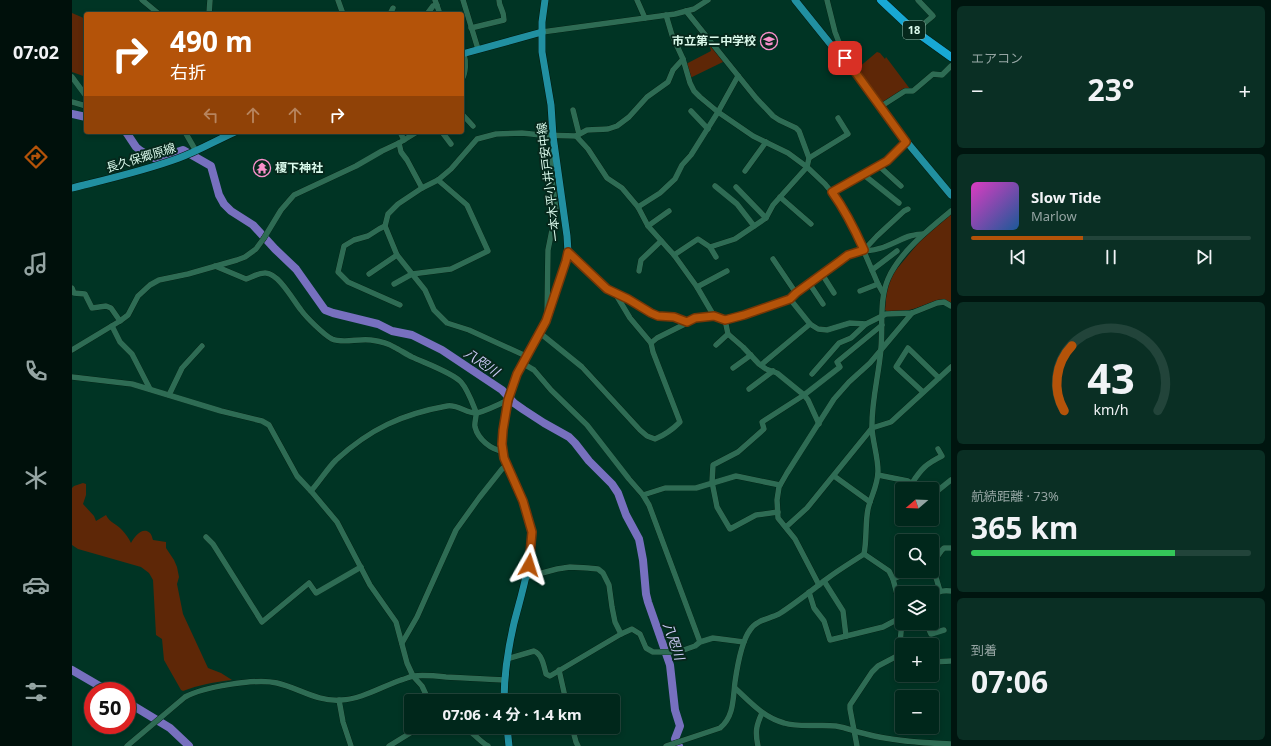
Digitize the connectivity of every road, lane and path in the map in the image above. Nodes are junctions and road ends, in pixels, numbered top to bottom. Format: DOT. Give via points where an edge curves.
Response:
graph roads {
  1 [pos="142,0"];
  2 [pos="210,0"];
  3 [pos="338,0"];
  4 [pos="463,0"];
  5 [pos="499,0"];
  6 [pos="545,0"];
  7 [pos="637,0"];
  8 [pos="708,0"];
  9 [pos="795,0"];
  10 [pos="827,0"];
  11 [pos="918,0"];
  12 [pos="884,1"];
  13 [pos="436,3"];
  14 [pos="393,8"];
  15 [pos="686,11"];
  16 [pos="157,12"];
  17 [pos="209,12"];
  18 [pos="342,12"];
  19 [pos="391,12"];
  20 [pos="429,12"];
  21 [pos="666,15"];
  22 [pos="645,18"];
  23 [pos="471,28"];
  24 [pos="915,31"];
  25 [pos="542,32"];
  26 [pos="478,49"];
  27 [pos="464,54"];
  28 [pos="464,55"];
  29 [pos="951,57"];
  30 [pos="845,58"];
  31 [pos="683,59"];
  32 [pos="951,66"];
  33 [pos="464,75"];
  34 [pos="738,76"];
  35 [pos="72,77"];
  36 [pos="84,93"];
  37 [pos="72,102"];
  38 [pos="84,105"];
  39 [pos="880,107"];
  40 [pos="573,110"];
  41 [pos="691,111"];
  42 [pos="718,112"];
  43 [pos="464,116"];
  44 [pos="838,118"];
  45 [pos="473,126"];
  46 [pos="708,129"];
  47 [pos="185,134"];
  48 [pos="232,134"];
  49 [pos="400,134"];
  50 [pos="414,134"];
  51 [pos="444,134"];
  52 [pos="577,135"];
  53 [pos="553,136"];
  54 [pos="402,142"];
  55 [pos="766,142"];
  56 [pos="906,142"];
  57 [pos="451,144"];
  58 [pos="555,148"];
  59 [pos="196,151"];
  60 [pos="809,158"];
  61 [pos="879,166"];
  62 [pos="807,167"];
  63 [pos="745,170"];
  64 [pos="864,175"];
  65 [pos="438,180"];
  66 [pos="715,186"];
  67 [pos="902,186"];
  68 [pos="72,188"];
  69 [pos="422,188"];
  70 [pos="736,188"];
  71 [pos="832,192"];
  72 [pos="951,195"];
  73 [pos="780,197"];
  74 [pos="899,203"];
  75 [pos="638,207"];
  76 [pos="908,209"];
  77 [pos="669,211"];
  78 [pos="951,211"];
  79 [pos="766,218"];
  80 [pos="811,224"];
  81 [pos="385,226"];
  82 [pos="648,226"];
  83 [pos="754,226"];
  84 [pos="923,234"];
  85 [pos="661,241"];
  86 [pos="710,247"];
  87 [pos="864,250"];
  88 [pos="897,251"];
  89 [pos="568,252"];
  90 [pos="397,255"];
  91 [pos="674,255"];
  92 [pos="716,257"];
  93 [pos="773,259"];
  94 [pos="215,266"];
  95 [pos="872,270"];
  96 [pos="639,271"];
  97 [pos="727,271"];
  98 [pos="369,274"];
  99 [pos="412,274"];
  100 [pos="822,274"];
  101 [pos="809,283"];
  102 [pos="394,284"];
  103 [pos="878,284"];
  104 [pos="697,287"];
  105 [pos="72,288"];
  106 [pos="860,291"];
  107 [pos="614,292"];
  108 [pos="796,293"];
  109 [pos="834,293"];
  110 [pos="883,293"];
  111 [pos="790,299"];
  112 [pos="823,304"];
  113 [pos="400,305"];
  114 [pos="951,306"];
  115 [pos="912,313"];
  116 [pos="714,316"];
  117 [pos="882,316"];
  118 [pos="547,319"];
  119 [pos="725,320"];
  120 [pos="120,321"];
  121 [pos="687,322"];
  122 [pos="810,324"];
  123 [pos="866,324"];
  124 [pos="882,325"];
  125 [pos="112,326"];
  126 [pos="540,333"];
  127 [pos="728,334"];
  128 [pos="652,343"];
  129 [pos="716,345"];
  130 [pos="202,346"];
  131 [pos="881,349"];
  132 [pos="72,350"];
  133 [pos="751,355"];
  134 [pos="526,356"];
  135 [pos="522,363"];
  136 [pos="761,365"];
  137 [pos="733,368"];
  138 [pos="950,370"];
  139 [pos="773,371"];
  140 [pos="812,374"];
  141 [pos="72,377"];
  142 [pos="939,378"];
  143 [pos="150,389"];
  144 [pos="750,389"];
  145 [pos="923,392"];
  146 [pos="169,395"];
  147 [pos="804,395"];
  148 [pos="508,400"];
  149 [pos="476,413"];
  150 [pos="819,424"];
  151 [pos="872,428"];
  152 [pos="938,449"];
  153 [pos="503,451"];
  154 [pos="507,465"];
  155 [pos="878,475"];
  156 [pos="834,476"];
  157 [pos="951,480"];
  158 [pos="910,482"];
  159 [pos="913,482"];
  160 [pos="712,484"];
  161 [pos="780,485"];
  162 [pos="939,490"];
  163 [pos="311,491"];
  164 [pos="643,495"];
  165 [pos="870,502"];
  166 [pos="778,512"];
  167 [pos="786,527"];
  168 [pos="206,537"];
  169 [pos="951,548"];
  170 [pos="864,554"];
  171 [pos="939,554"];
  172 [pos="361,567"];
  173 [pos="526,577"];
  174 [pos="936,578"];
  175 [pos="893,579"];
  176 [pos="824,581"];
  177 [pos="819,585"];
  178 [pos="895,587"];
  179 [pos="940,591"];
  180 [pos="951,591"];
  181 [pos="809,592"];
  182 [pos="895,621"];
  183 [pos="929,630"];
  184 [pos="944,630"];
  185 [pos="622,634"];
  186 [pos="846,636"];
  187 [pos="700,642"];
  188 [pos="744,642"];
  189 [pos="402,643"];
  190 [pos="895,658"];
  191 [pos="507,659"];
  192 [pos="951,661"];
  193 [pos="939,662"];
  194 [pos="559,670"];
  195 [pos="413,676"];
  196 [pos="504,680"];
  197 [pos="735,688"];
  198 [pos="426,694"];
  199 [pos="504,694"];
  200 [pos="564,694"];
  201 [pos="339,700"];
  202 [pos="762,713"];
  203 [pos="854,730"];
  204 [pos="409,734"];
  205 [pos="474,734"];
  206 [pos="508,734"];
  207 [pos="574,734"];
  208 [pos="951,744"];
  209 [pos="127,746"];
  210 [pos="351,746"];
  211 [pos="389,746"];
  212 [pos="488,746"];
  213 [pos="509,746"];
  214 [pos="578,746"];
  215 [pos="666,746"];
  216 [pos="758,746"];
  217 [pos="857,746"];
  1 -- 16 [label="street"];
  2 -- 17 [label="street"];
  3 -- 18 [label="street"];
  4 -- 23 [label="street"];
  5 -- 23 [label="street" via="504,20"];
  6 -- 25 [label="main road, 一本木平小井戸安中線"];
  7 -- 22 [label="street"];
  8 -- 15 [label="street"];
  9 -- 30 [label="main road" via="836,51"];
  10 -- 30 [label="street"];
  11 -- 24 [label="street" via="933,16"];
  12 -- 24 [label="highway, 18"];
  13 -- 20 [label="street"];
  14 -- 19 [label="street"];
  15 -- 21 [label="street"];
  15 -- 34 [label="street"];
  21 -- 22 [label="street"];
  21 -- 31 [label="street"];
  22 -- 25 [label="street"];
  23 -- 26 [label="street"];
  24 -- 29 [label="highway, 18"];
  25 -- 26 [label="main road"];
  25 -- 53 [label="main road, 一本木平小井戸安中線" via="542,52 551,105"];
  26 -- 27 [label="main road"];
  28 -- 33 [label="street"];
  30 -- 39 [label="main road"];
  31 -- 42 [label="street" via="694,91"];
  31 -- 52 [label="street" via="673,70 668,82 647,97 623,122 608,129 586,130"];
  32 -- 39 [label="street" via="942,74 934,74 913,91 905,91"];
  34 -- 42 [label="street"];
  34 -- 60 [label="street" via="773,116 799,131"];
  35 -- 36 [label="street"];
  37 -- 38 [label="street"];
  39 -- 56 [label="main road"];
  40 -- 52 [label="street"];
  41 -- 46 [label="street"];
  42 -- 46 [label="street"];
  42 -- 55 [label="street"];
  43 -- 45 [label="street"];
  44 -- 60 [label="street" via="848,134"];
  46 -- 75 [label="street" via="682,165 676,179"];
  47 -- 59 [label="street"];
  48 -- 59 [label="main road, 長久保郷原線"];
  49 -- 54 [label="street"];
  50 -- 54 [label="street"];
  51 -- 57 [label="street"];
  52 -- 53 [label="street"];
  52 -- 75 [label="street" via="608,178 622,188"];
  53 -- 58 [label="main road, 一本木平小井戸安中線"];
  53 -- 65 [label="street" via="496,134 477,139"];
  54 -- 69 [label="street" via="401,152"];
  54 -- 94 [label="street" via="294,195 256,249 237,260"];
  55 -- 62 [label="street" via="788,153"];
  55 -- 63 [label="street"];
  56 -- 61 [label="street"];
  56 -- 72 [label="main road"];
  58 -- 89 [label="main road, 一本木平小井戸安中線"];
  58 -- 118 [label="street" via="551,155 551,172 556,210 548,250"];
  59 -- 68 [label="main road, 長久保郷原線" via="161,165"];
  60 -- 62 [label="street"];
  61 -- 64 [label="street"];
  61 -- 67 [label="street"];
  62 -- 71 [label="street"];
  62 -- 73 [label="street"];
  64 -- 71 [label="street"];
  64 -- 74 [label="street"];
  65 -- 69 [label="street"];
  65 -- 99 [label="street" via="467,205 488,251 451,269"];
  66 -- 83 [label="street" via="737,204"];
  69 -- 81 [label="street" via="388,214"];
  70 -- 79 [label="street"];
  71 -- 87 [label="street"];
  73 -- 79 [label="street"];
  73 -- 80 [label="street"];
  75 -- 82 [label="street"];
  76 -- 87 [label="street"];
  77 -- 82 [label="street"];
  78 -- 84 [label="street"];
  79 -- 83 [label="street"];
  81 -- 90 [label="street"];
  81 -- 113 [label="street" via="344,246 338,272 348,282"];
  82 -- 85 [label="street"];
  83 -- 86 [label="street" via="735,239"];
  84 -- 87 [label="street" via="869,251"];
  84 -- 110 [label="street" via="892,270"];
  85 -- 91 [label="street"];
  85 -- 96 [label="street" via="641,260"];
  86 -- 91 [label="street" via="698,239"];
  86 -- 92 [label="street"];
  87 -- 95 [label="street"];
  87 -- 100 [label="street" via="848,255"];
  88 -- 95 [label="street"];
  89 -- 107 [label="street" via="607,289"];
  89 -- 118 [label="main road, 一本木平小井戸安中線"];
  90 -- 98 [label="street"];
  90 -- 99 [label="street"];
  91 -- 104 [label="street"];
  93 -- 108 [label="street"];
  94 -- 120 [label="street" via="159,280 150,285 138,296 128,315"];
  94 -- 149 [label="street" via="246,280 262,273 273,275 302,311 333,339 370,340 393,346 458,379 466,389"];
  95 -- 103 [label="street"];
  97 -- 104 [label="street"];
  99 -- 102 [label="street"];
  99 -- 134 [label="street" via="425,290 434,310 447,323 469,330"];
  100 -- 101 [label="street"];
  100 -- 109 [label="street"];
  101 -- 108 [label="street"];
  101 -- 112 [label="street"];
  103 -- 106 [label="street"];
  103 -- 110 [label="street"];
  104 -- 116 [label="street"];
  105 -- 120 [label="street" via="74,293 85,294 92,308 111,308"];
  107 -- 121 [label="street" via="658,316 674,317"];
  107 -- 128 [label="street" via="630,318"];
  108 -- 111 [label="street"];
  110 -- 117 [label="street"];
  111 -- 119 [label="street"];
  111 -- 122 [label="street"];
  114 -- 115 [label="street" via="944,302 937,303"];
  115 -- 117 [label="street"];
  115 -- 131 [label="street"];
  116 -- 119 [label="street"];
  116 -- 121 [label="street" via="695,318"];
  117 -- 123 [label="street"];
  117 -- 124 [label="street"];
  118 -- 126 [label="main road, 一本木平小井戸安中線"];
  119 -- 127 [label="street"];
  120 -- 125 [label="street"];
  121 -- 128 [label="street"];
  122 -- 123 [label="street" via="818,329 827,330 850,322"];
  122 -- 136 [label="street"];
  123 -- 140 [label="street" via="851,338 839,343"];
  124 -- 131 [label="street"];
  124 -- 147 [label="street" via="837,362 840,367"];
  125 -- 132 [label="street"];
  125 -- 143 [label="street" via="120,342 132,354"];
  126 -- 128 [label="street" via="582,367 644,433 655,439 680,422 653,352"];
  126 -- 134 [label="main road, 一本木平小井戸安中線"];
  127 -- 129 [label="street"];
  127 -- 133 [label="street"];
  130 -- 146 [label="street" via="182,368"];
  131 -- 150 [label="street" via="870,364 848,382"];
  131 -- 151 [label="street"];
  133 -- 136 [label="street"];
  133 -- 137 [label="street"];
  134 -- 135 [label="main road, 一本木平小井戸安中線"];
  135 -- 148 [label="main road, 一本木平小井戸安中線"];
  135 -- 164 [label="street" via="534,370 587,425"];
  136 -- 139 [label="street"];
  138 -- 142 [label="street"];
  139 -- 144 [label="street"];
  139 -- 147 [label="street"];
  141 -- 143 [label="street" via="132,384"];
  142 -- 145 [label="street"];
  142 -- 145 [label="street" via="908,348 896,367"];
  143 -- 146 [label="street"];
  145 -- 151 [label="street" via="890,422"];
  146 -- 163 [label="street" via="262,421 269,426 297,476"];
  147 -- 150 [label="street"];
  147 -- 160 [label="street" via="762,422 764,428 738,452 713,465"];
  148 -- 149 [label="street"];
  148 -- 153 [label="main road, 一本木平小井戸安中線" via="503,430"];
  149 -- 153 [label="street" via="474,425 481,438 499,451"];
  149 -- 163 [label="street" via="450,406 395,420 372,432 335,461"];
  150 -- 161 [label="street"];
  151 -- 155 [label="street"];
  151 -- 156 [label="street"];
  152 -- 159 [label="street" via="942,456 921,469"];
  153 -- 154 [label="main road, 一本木平小井戸安中線"];
  154 -- 173 [label="main road, 一本木平小井戸安中線" via="523,501 532,532"];
  154 -- 189 [label="street" via="456,530"];
  155 -- 158 [label="street"];
  155 -- 165 [label="street"];
  156 -- 165 [label="street"];
  156 -- 167 [label="street" via="807,508"];
  157 -- 162 [label="street"];
  160 -- 161 [label="street" via="736,476"];
  160 -- 164 [label="street" via="696,488 665,488"];
  160 -- 166 [label="street" via="717,507 730,529 756,515"];
  161 -- 166 [label="street"];
  163 -- 172 [label="street" via="337,522"];
  164 -- 187 [label="street"];
  165 -- 170 [label="street"];
  166 -- 167 [label="street" via="778,518"];
  167 -- 177 [label="street"];
  168 -- 172 [label="street" via="214,544 262,622 309,583 316,593"];
  169 -- 171 [label="street" via="944,548"];
  170 -- 175 [label="street" via="889,571"];
  170 -- 176 [label="street"];
  172 -- 189 [label="street" via="370,585 396,622"];
  173 -- 185 [label="street" via="570,567 598,569 609,585 615,622"];
  173 -- 191 [label="main road, 一本木平小井戸安中線"];
  174 -- 179 [label="street"];
  175 -- 178 [label="street"];
  176 -- 177 [label="street"];
  176 -- 186 [label="street" via="843,611"];
  177 -- 181 [label="street"];
  179 -- 180 [label="street"];
  181 -- 186 [label="street" via="814,608 824,621 830,640"];
  181 -- 188 [label="street" via="778,614 753,625"];
  182 -- 186 [label="street" via="883,628"];
  183 -- 184 [label="street" via="931,634"];
  185 -- 187 [label="street" via="632,629 636,631 646,648 653,652 678,652"];
  185 -- 194 [label="street"];
  187 -- 188 [label="street" via="713,638"];
  188 -- 197 [label="street"];
  189 -- 195 [label="street"];
  190 -- 203 [label="street" via="872,672 850,705"];
  191 -- 194 [label="street" via="534,651 540,656 546,674 550,676"];
  191 -- 196 [label="main road, 一本木平小井戸安中線"];
  192 -- 193 [label="street"];
  194 -- 200 [label="street"];
  195 -- 196 [label="street"];
  195 -- 198 [label="street"];
  195 -- 201 [label="street" via="368,694"];
  196 -- 199 [label="main road, 一本木平小井戸安中線"];
  197 -- 202 [label="street"];
  197 -- 215 [label="street" via="732,708 725,724 720,728"];
  201 -- 209 [label="street" via="318,698 276,683 258,681 235,684 185,697"];
  201 -- 210 [label="street"];
  202 -- 203 [label="street" via="789,724"];
  202 -- 216 [label="street" via="756,726"];
  203 -- 208 [label="street" via="887,738"];
  203 -- 217 [label="street"];
  204 -- 211 [label="street"];
  205 -- 212 [label="street"];
  206 -- 213 [label="main road"];
  207 -- 214 [label="street"];
}
